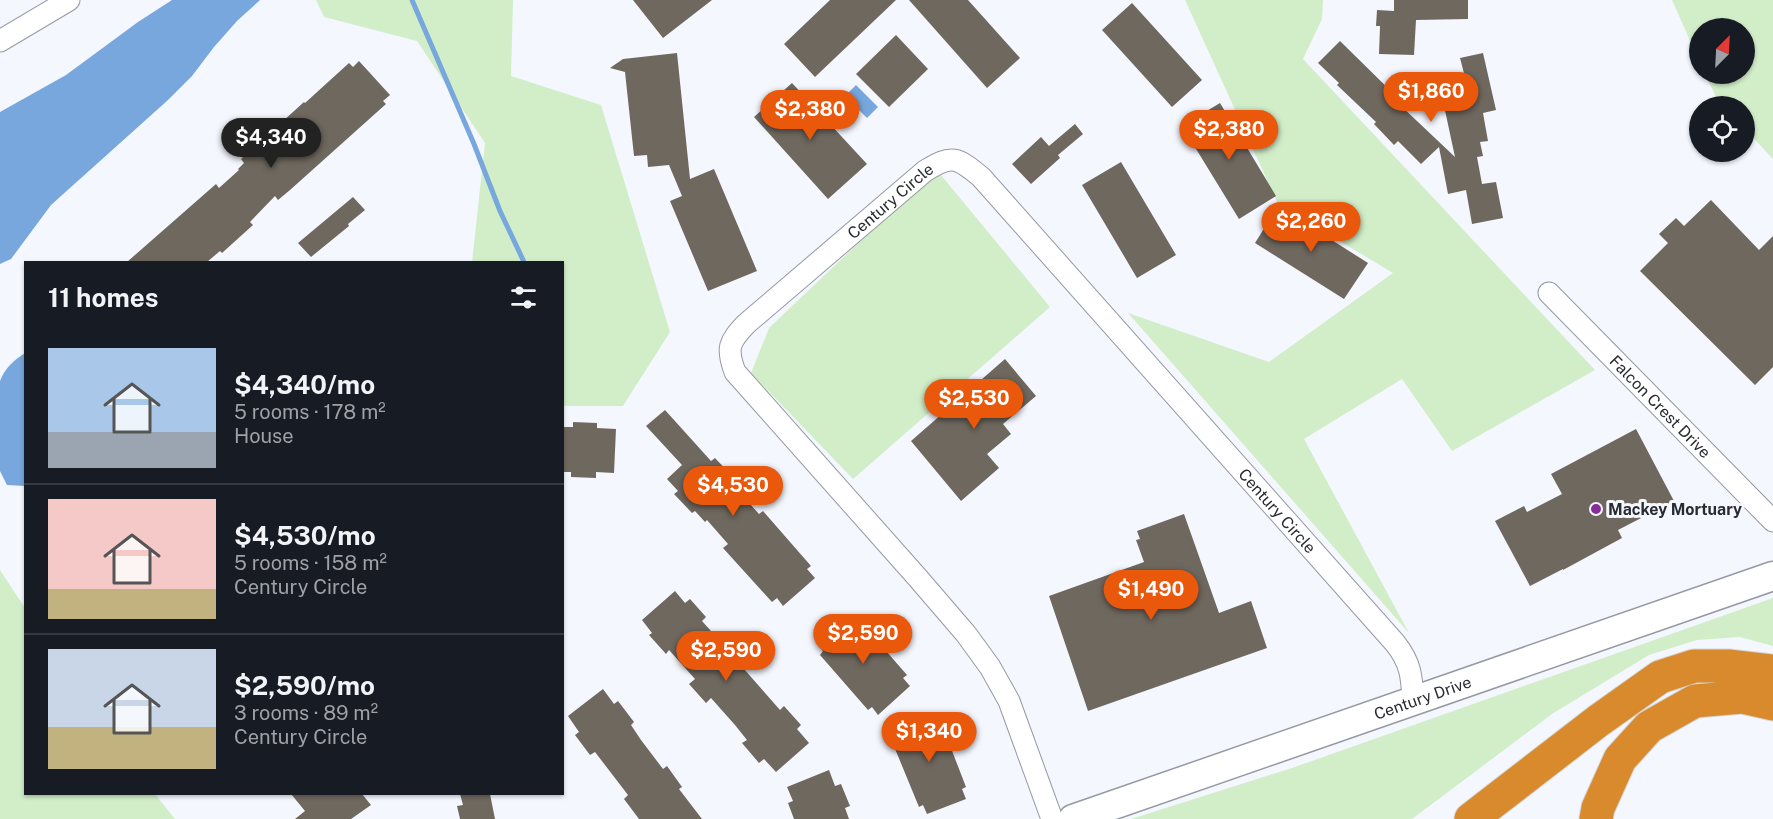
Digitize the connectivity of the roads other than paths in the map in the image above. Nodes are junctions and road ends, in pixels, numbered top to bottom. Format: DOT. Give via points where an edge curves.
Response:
graph roads {
  1 [pos="69,0"];
  2 [pos="0,41"];
  3 [pos="1549,293"];
  4 [pos="1773,521"];
  5 [pos="1773,576"];
  6 [pos="1773,671"];
  7 [pos="1413,702"];
  8 [pos="1773,704"];
  9 [pos="1052,819"];
  10 [pos="1073,819"];
  11 [pos="1471,819"];
  12 [pos="1596,819"];
  1 -- 2 [label="street"];
  3 -- 4 [label="street, Falcon Crest Drive"];
  5 -- 7 [label="street, Century Drive"];
  6 -- 11 [label="highway" via="1694,666 1660,677"];
  7 -- 9 [label="street, Century Circle" via="1410,669 1395,643 981,177 963,162 940,162 746,324 734,336 729,357 735,372 966,634 990,667 1009,701"];
  7 -- 10 [label="street, Century Drive"];
  8 -- 12 [label="highway" via="1742,697 1695,701 1649,727 1620,759"];
}
